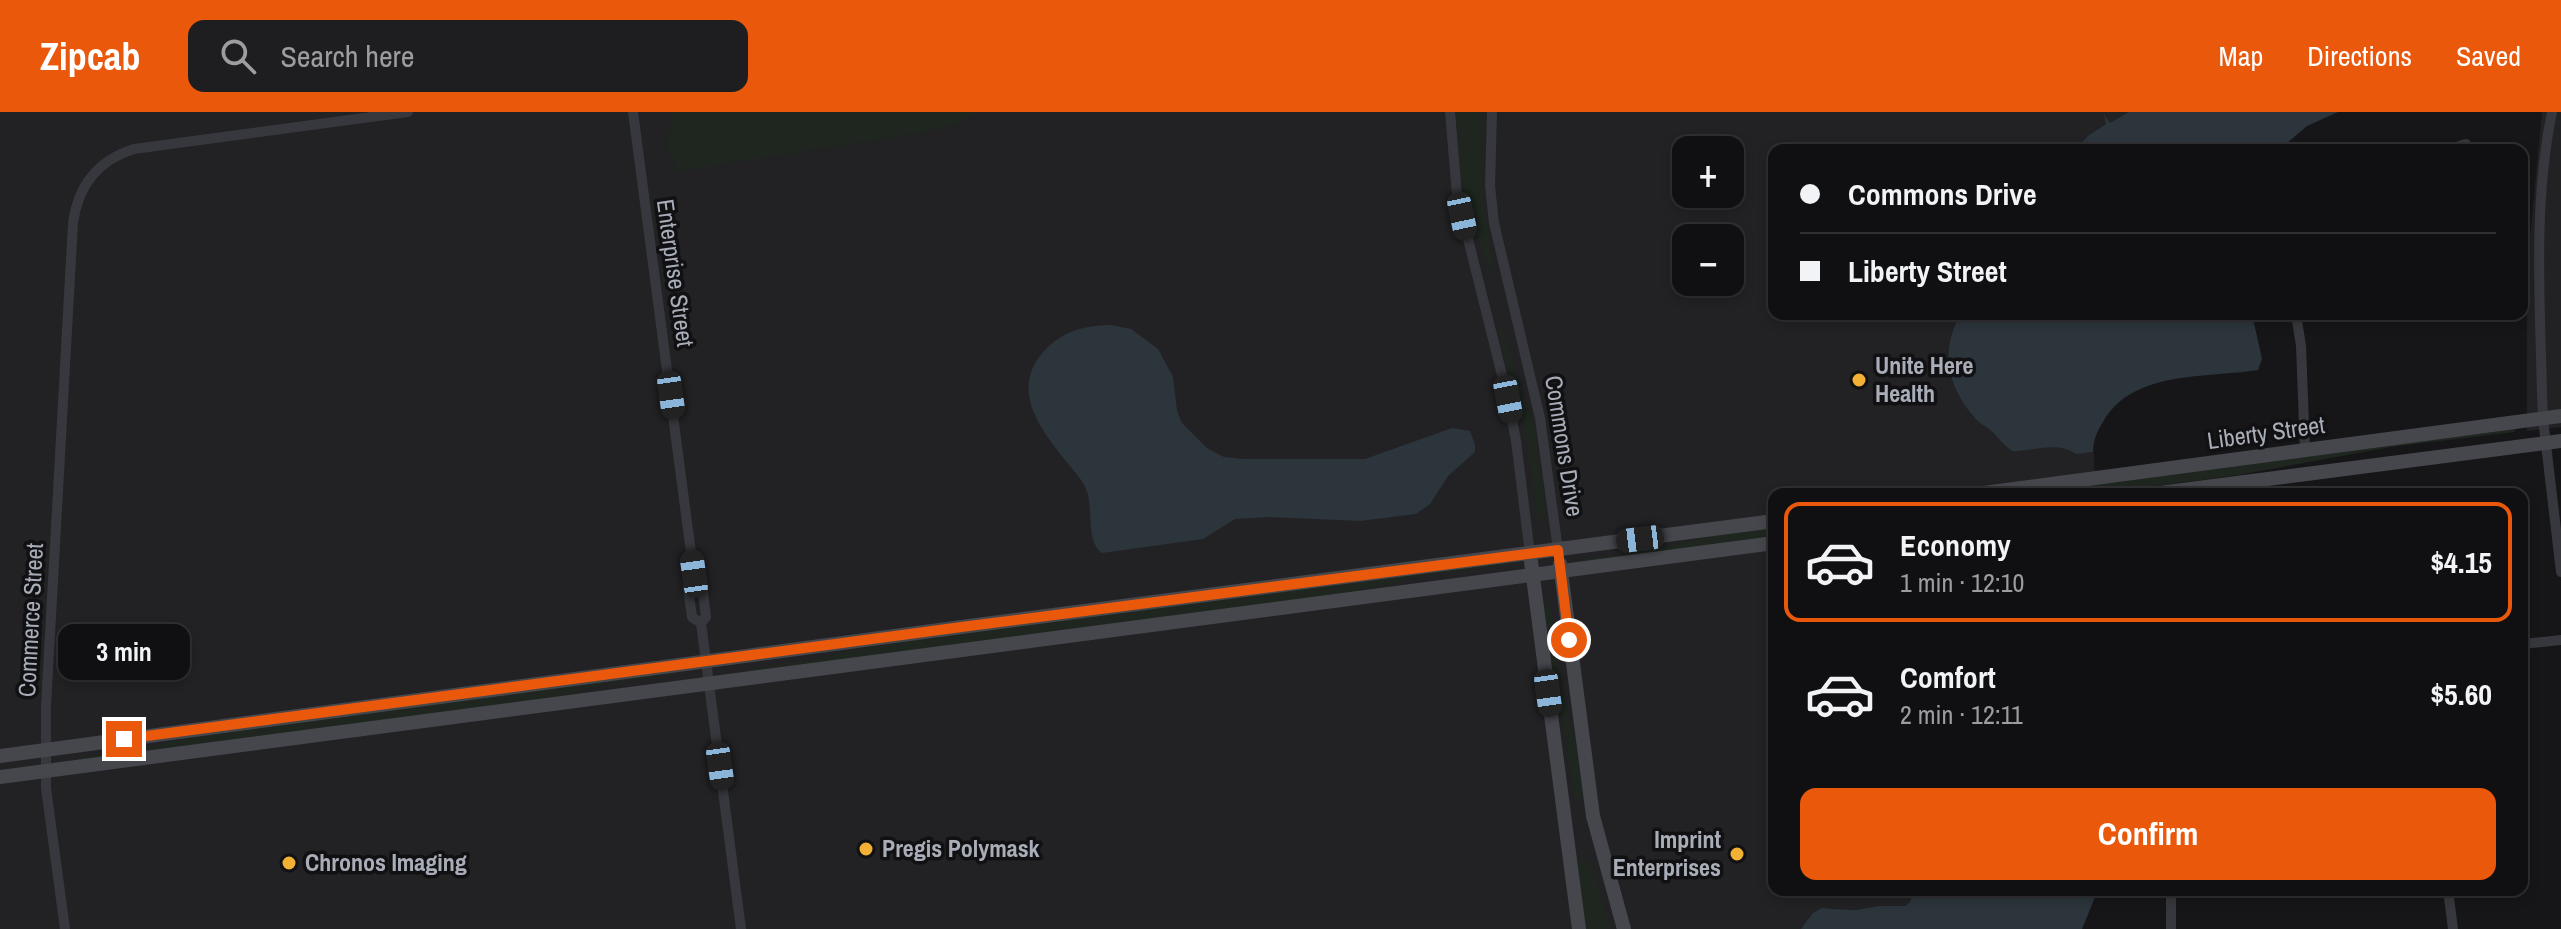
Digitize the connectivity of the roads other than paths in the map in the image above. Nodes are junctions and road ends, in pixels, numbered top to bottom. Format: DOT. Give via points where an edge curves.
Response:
graph roads {
  1 [pos="408,112"];
  2 [pos="633,112"];
  3 [pos="1450,112"];
  4 [pos="1492,112"];
  5 [pos="2552,112"];
  6 [pos="2297,320"];
  7 [pos="2561,416"];
  8 [pos="2543,419"];
  9 [pos="2553,442"];
  10 [pos="2305,450"];
  11 [pos="2021,488"];
  12 [pos="2198,488"];
  13 [pos="1768,522"];
  14 [pos="1768,544"];
  15 [pos="1558,550"];
  16 [pos="1530,554"];
  17 [pos="1560,571"];
  18 [pos="2561,572"];
  19 [pos="1533,575"];
  20 [pos="2561,640"];
  21 [pos="2528,643"];
  22 [pos="706,661"];
  23 [pos="708,683"];
  24 [pos="47,750"];
  25 [pos="0,756"];
  26 [pos="46,771"];
  27 [pos="0,777"];
  28 [pos="2171,896"];
  29 [pos="2449,896"];
  30 [pos="65,929"];
  31 [pos="741,929"];
  32 [pos="1579,929"];
  33 [pos="1624,929"];
  34 [pos="2171,929"];
  35 [pos="2453,929"];
  1 -- 24 [label="street, Commerce Street" via="146,147 106,161 87,182 73,223"];
  2 -- 22 [label="street, Enterprise Street" via="695,583 702,586"];
  3 -- 16 [label="street, Commons Drive" via="1457,195 1508,399"];
  4 -- 15 [label="street, Commons Drive" via="1494,223 1540,418"];
  5 -- 8 [label="street" via="2541,206"];
  6 -- 10 [label="street"];
  7 -- 8 [label="street, Liberty Street"];
  8 -- 9 [label="street"];
  8 -- 10 [label="street, Liberty Street"];
  9 -- 12 [label="street, Liberty Street"];
  9 -- 18 [label="street"];
  10 -- 11 [label="street, Liberty Street"];
  13 -- 15 [label="street"];
  14 -- 17 [label="street"];
  15 -- 16 [label="street"];
  15 -- 17 [label="street, Commons Drive"];
  16 -- 19 [label="street, Commons Drive"];
  16 -- 22 [label="street"];
  17 -- 19 [label="street"];
  17 -- 33 [label="street, Commons Drive" via="1593,816"];
  19 -- 23 [label="street"];
  19 -- 32 [label="street, Commons Drive"];
  20 -- 21 [label="street"];
  22 -- 23 [label="street, Enterprise Street"];
  22 -- 24 [label="street"];
  23 -- 26 [label="street"];
  23 -- 31 [label="street, Enterprise Street"];
  24 -- 25 [label="street"];
  24 -- 26 [label="street, Commerce Street"];
  26 -- 27 [label="street"];
  26 -- 30 [label="street, Commerce Street"];
  28 -- 34 [label="street"];
  29 -- 35 [label="street"];
}
